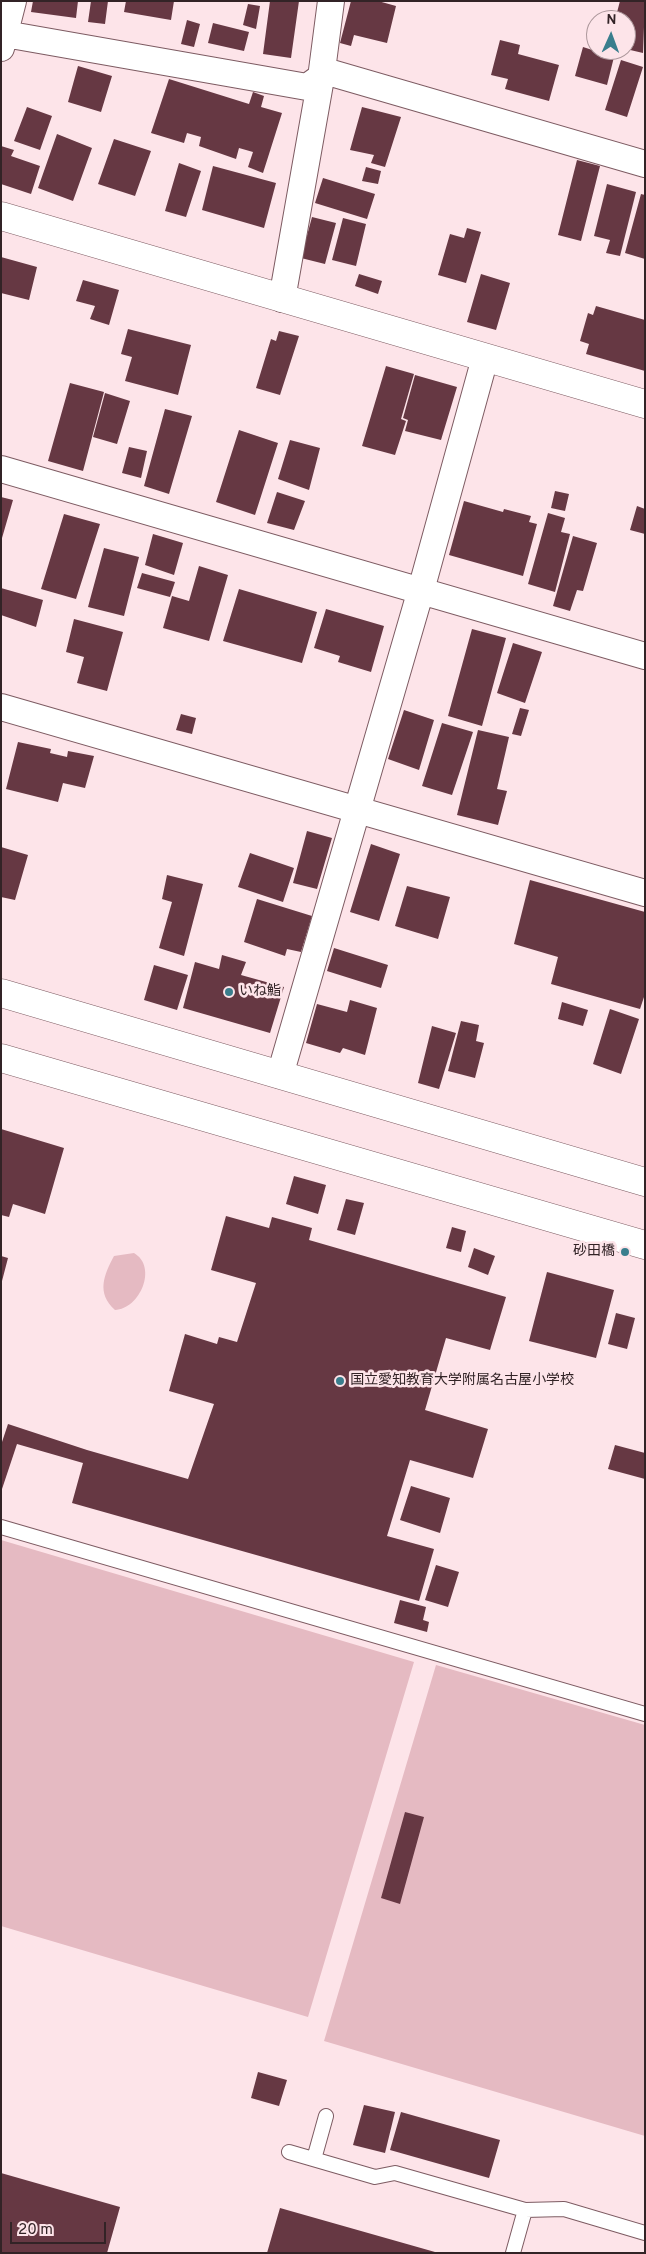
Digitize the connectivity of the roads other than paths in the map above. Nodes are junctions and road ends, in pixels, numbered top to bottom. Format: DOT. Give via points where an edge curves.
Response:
graph roads {
  1 [pos="13,1"];
  2 [pos="331,1"];
  3 [pos="3,41"];
  4 [pos="321,78"];
  5 [pos="645,164"];
  6 [pos="1,216"];
  7 [pos="282,299"];
  8 [pos="485,358"];
  9 [pos="645,404"];
  10 [pos="1,469"];
  11 [pos="421,590"];
  12 [pos="645,656"];
  13 [pos="1,707"];
  14 [pos="356,809"];
  15 [pos="645,894"];
  16 [pos="1,993"];
  17 [pos="1,1058"];
  18 [pos="280,1075"];
  19 [pos="645,1182"];
  20 [pos="645,1245"];
  21 [pos="1,1527"];
  22 [pos="645,1714"];
  23 [pos="326,2116"];
  24 [pos="289,2152"];
  25 [pos="314,2159"];
  26 [pos="525,2210"];
  27 [pos="645,2232"];
  28 [pos="513,2253"];
  1 -- 3 [label="street"];
  2 -- 4 [label="street"];
  3 -- 4 [label="street" via="307,87"];
  4 -- 5 [label="street" via="328,72"];
  4 -- 7 [label="street"];
  6 -- 7 [label="street"];
  7 -- 8 [label="street"];
  8 -- 9 [label="street"];
  8 -- 11 [label="street"];
  10 -- 11 [label="street"];
  11 -- 12 [label="street"];
  11 -- 14 [label="street"];
  13 -- 14 [label="street"];
  14 -- 15 [label="street"];
  14 -- 18 [label="street"];
  16 -- 18 [label="street"];
  17 -- 20 [label="street"];
  18 -- 19 [label="street"];
  21 -- 22 [label="lane"];
  23 -- 25 [label="lane"];
  24 -- 25 [label="lane"];
  25 -- 26 [label="lane" via="375,2177 395,2173"];
  26 -- 27 [label="lane" via="564,2209"];
  26 -- 28 [label="lane"];
}
